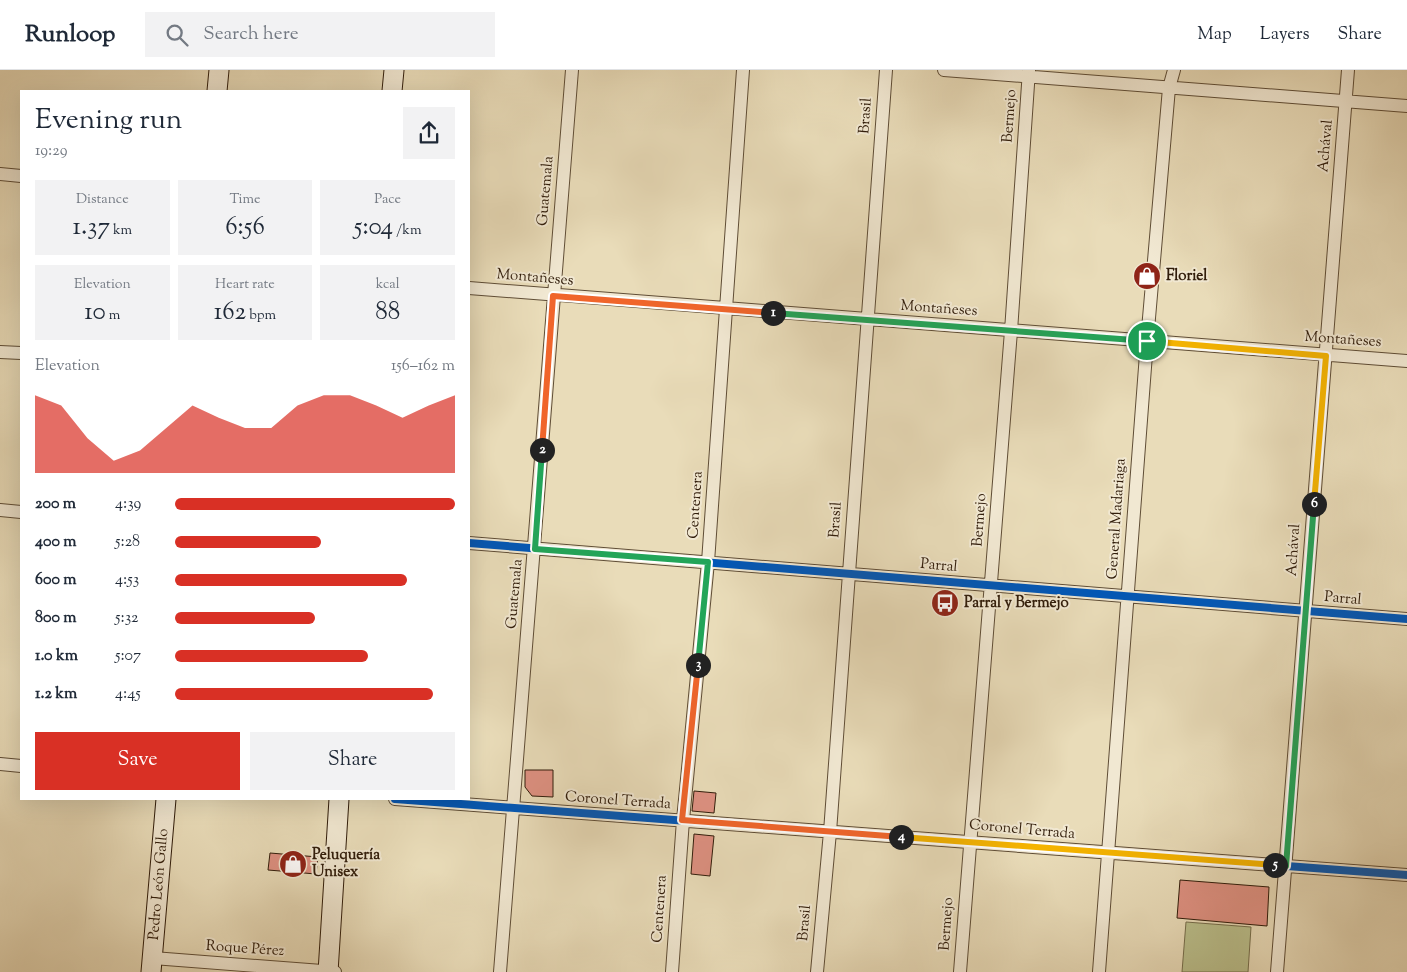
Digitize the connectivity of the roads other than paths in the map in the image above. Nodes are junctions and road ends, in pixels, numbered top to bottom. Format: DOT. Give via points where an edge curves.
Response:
graph roads {
  1 [pos="219,70"];
  2 [pos="394,70"];
  3 [pos="572,70"];
  4 [pos="743,70"];
  5 [pos="886,70"];
  6 [pos="944,70"];
  7 [pos="1174,70"];
  8 [pos="1348,70"];
  9 [pos="1029,73"];
  10 [pos="1169,88"];
  11 [pos="217,90"];
  12 [pos="392,90"];
  13 [pos="1346,102"];
  14 [pos="1407,106"];
  15 [pos="0,174"];
  16 [pos="20,176"];
  17 [pos="470,288"];
  18 [pos="553,296"];
  19 [pos="726,309"];
  20 [pos="868,320"];
  21 [pos="1011,331"];
  22 [pos="1147,341"];
  23 [pos="0,352"];
  24 [pos="20,353"];
  25 [pos="1326,356"];
  26 [pos="1407,362"];
  27 [pos="0,510"];
  28 [pos="20,512"];
  29 [pos="470,543"];
  30 [pos="535,549"];
  31 [pos="708,562"];
  32 [pos="849,572"];
  33 [pos="992,584"];
  34 [pos="1128,595"];
  35 [pos="1306,610"];
  36 [pos="1407,618"];
  37 [pos="0,764"];
  38 [pos="20,766"];
  39 [pos="166,800"];
  40 [pos="339,800"];
  41 [pos="410,800"];
  42 [pos="512,807"];
  43 [pos="682,820"];
  44 [pos="830,832"];
  45 [pos="970,842"];
  46 [pos="1108,854"];
  47 [pos="1286,866"];
  48 [pos="1407,875"];
  49 [pos="152,965"];
  50 [pos="328,972"];
  51 [pos="335,972"];
  52 [pos="500,972"];
  53 [pos="672,972"];
  54 [pos="817,972"];
  55 [pos="960,972"];
  56 [pos="1099,972"];
  57 [pos="1277,972"];
  1 -- 11 [label="street"];
  2 -- 12 [label="street"];
  3 -- 18 [label="street, Guatemala"];
  4 -- 19 [label="street, Centenera"];
  5 -- 20 [label="street, Brasil"];
  6 -- 9 [label="street"];
  7 -- 10 [label="street, General Madariaga"];
  8 -- 13 [label="street, Achával"];
  9 -- 10 [label="street"];
  9 -- 21 [label="street, Bermejo"];
  10 -- 13 [label="street"];
  10 -- 22 [label="street, General Madariaga"];
  13 -- 14 [label="street"];
  13 -- 25 [label="street, Achával"];
  15 -- 16 [label="street"];
  17 -- 18 [label="street, Montañeses"];
  18 -- 19 [label="street, Montañeses"];
  18 -- 30 [label="street, Guatemala"];
  19 -- 20 [label="street, Montañeses"];
  19 -- 31 [label="street, Centenera"];
  20 -- 21 [label="street, Montañeses"];
  20 -- 32 [label="street, Brasil"];
  21 -- 22 [label="street, Montañeses"];
  21 -- 33 [label="street, Bermejo"];
  22 -- 25 [label="street, Montañeses"];
  22 -- 34 [label="street, General Madariaga"];
  23 -- 24 [label="street"];
  25 -- 26 [label="street, Montañeses"];
  25 -- 35 [label="street, Achával"];
  27 -- 28 [label="street"];
  29 -- 30 [label="street, Parral"];
  30 -- 31 [label="street, Parral"];
  30 -- 42 [label="street, Guatemala"];
  31 -- 32 [label="street, Parral"];
  31 -- 43 [label="street, Centenera"];
  32 -- 33 [label="street, Parral"];
  32 -- 44 [label="street, Brasil"];
  33 -- 34 [label="street, Parral"];
  33 -- 45 [label="street, Bermejo"];
  34 -- 35 [label="street, Parral"];
  34 -- 46 [label="street, General Madariaga"];
  35 -- 36 [label="street, Parral"];
  35 -- 47 [label="street, Achával"];
  37 -- 38 [label="street"];
  39 -- 49 [label="street, Pedro León Gallo"];
  40 -- 50 [label="street"];
  41 -- 42 [label="street, Coronel Terrada"];
  42 -- 43 [label="street, Coronel Terrada"];
  42 -- 52 [label="street, Guatemala"];
  43 -- 44 [label="street, Coronel Terrada"];
  43 -- 53 [label="street, Centenera"];
  44 -- 45 [label="street, Coronel Terrada"];
  44 -- 54 [label="street, Brasil"];
  45 -- 46 [label="street, Coronel Terrada"];
  45 -- 55 [label="street, Bermejo"];
  46 -- 47 [label="street, Coronel Terrada"];
  46 -- 56 [label="street, General Madariaga"];
  47 -- 48 [label="street, Coronel Terrada"];
  47 -- 57 [label="street, Achával"];
  49 -- 50 [label="street, Roque Pérez"];
  50 -- 51 [label="street, Roque Pérez"];
}
